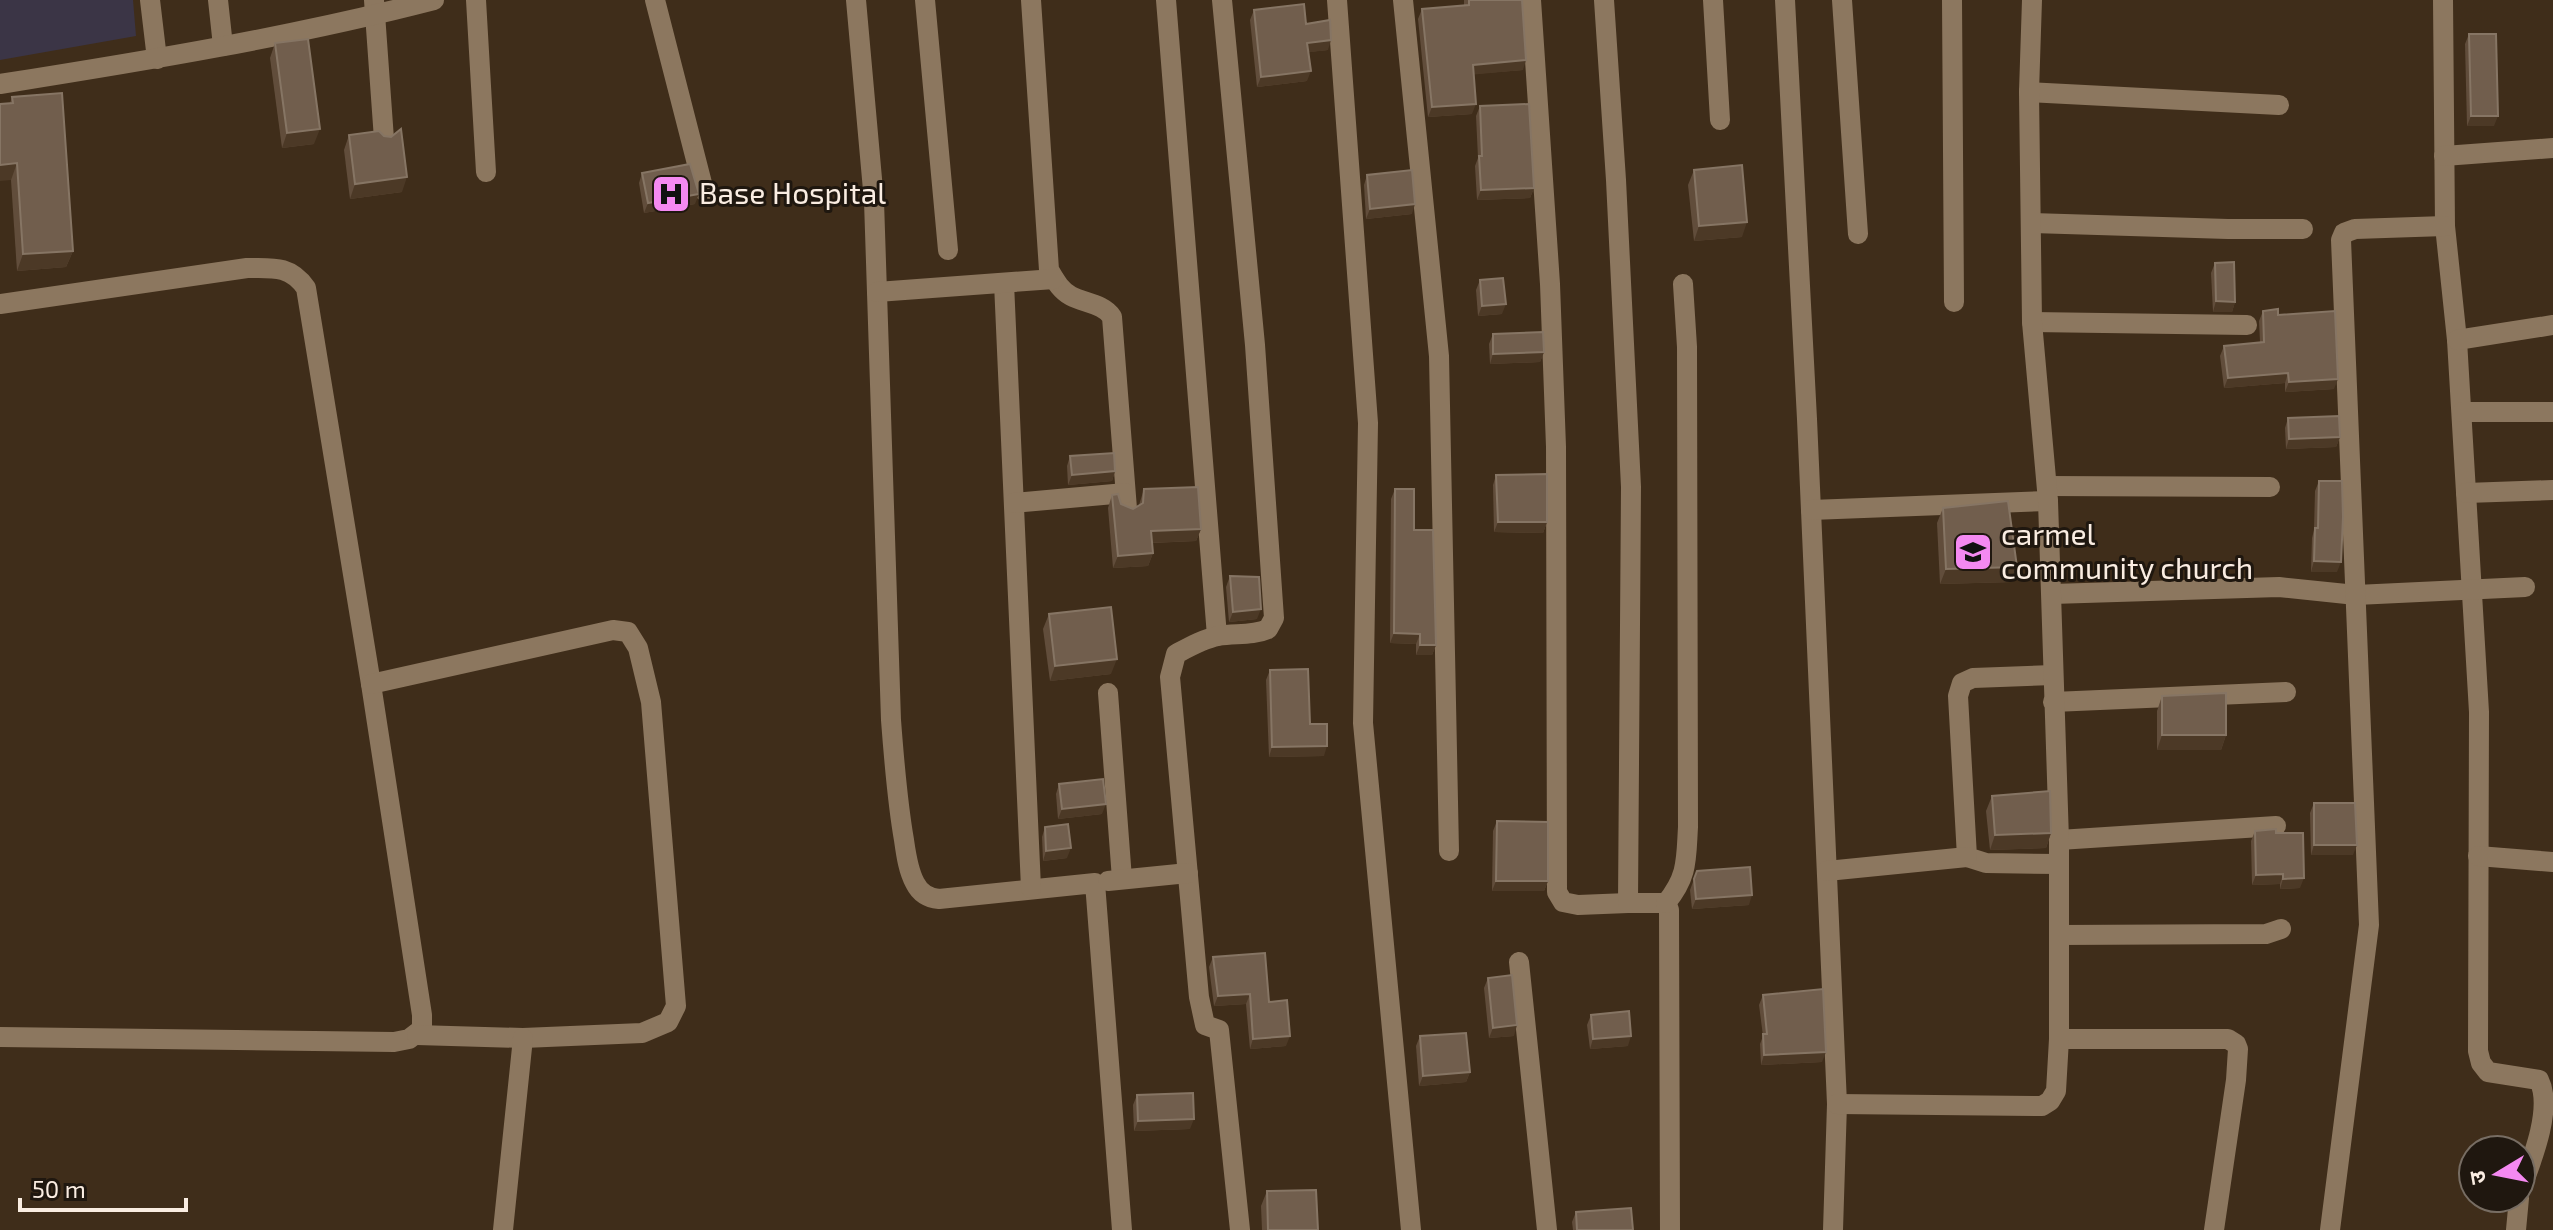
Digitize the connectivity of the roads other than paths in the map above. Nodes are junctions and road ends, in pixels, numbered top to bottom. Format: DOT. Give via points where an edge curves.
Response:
graph roads {
  1 [pos="150,0"];
  2 [pos="218,0"];
  3 [pos="434,0"];
  4 [pos="476,0"];
  5 [pos="655,0"];
  6 [pos="856,0"];
  7 [pos="925,0"];
  8 [pos="1031,0"];
  9 [pos="1166,0"];
  10 [pos="1222,0"];
  11 [pos="1337,0"];
  12 [pos="1403,0"];
  13 [pos="1531,0"];
  14 [pos="1604,0"];
  15 [pos="1713,0"];
  16 [pos="1785,0"];
  17 [pos="1842,0"];
  18 [pos="1952,0"];
  19 [pos="2032,0"];
  20 [pos="2443,0"];
  21 [pos="374,8"];
  22 [pos="223,46"];
  23 [pos="157,59"];
  24 [pos="0,84"];
  25 [pos="2029,92"];
  26 [pos="2279,105"];
  27 [pos="1720,120"];
  28 [pos="384,139"];
  29 [pos="2553,148"];
  30 [pos="2444,156"];
  31 [pos="486,172"];
  32 [pos="704,191"];
  33 [pos="2031,223"];
  34 [pos="2445,226"];
  35 [pos="2303,229"];
  36 [pos="1858,234"];
  37 [pos="948,250"];
  38 [pos="1054,279"];
  39 [pos="1004,283"];
  40 [pos="1683,284"];
  41 [pos="877,292"];
  42 [pos="1954,302"];
  43 [pos="0,304"];
  44 [pos="2032,322"];
  45 [pos="2247,325"];
  46 [pos="2553,325"];
  47 [pos="2457,340"];
  48 [pos="2462,412"];
  49 [pos="2553,412"];
  50 [pos="2270,487"];
  51 [pos="2553,490"];
  52 [pos="2466,493"];
  53 [pos="2047,494"];
  54 [pos="1014,503"];
  55 [pos="1811,510"];
  56 [pos="2525,587"];
  57 [pos="2472,588"];
  58 [pos="2052,594"];
  59 [pos="2356,595"];
  60 [pos="1217,636"];
  61 [pos="2053,675"];
  62 [pos="371,684"];
  63 [pos="2286,692"];
  64 [pos="1108,693"];
  65 [pos="2053,702"];
  66 [pos="2276,826"];
  67 [pos="2059,840"];
  68 [pos="1449,851"];
  69 [pos="2478,856"];
  70 [pos="1967,857"];
  71 [pos="2553,862"];
  72 [pos="2059,864"];
  73 [pos="1827,871"];
  74 [pos="1188,873"];
  75 [pos="1122,879"];
  76 [pos="1095,883"];
  77 [pos="1031,888"];
  78 [pos="1628,903"];
  79 [pos="1666,903"];
  80 [pos="2281,929"];
  81 [pos="2059,935"];
  82 [pos="1519,962"];
  83 [pos="417,1035"];
  84 [pos="0,1037"];
  85 [pos="523,1038"];
  86 [pos="2059,1039"];
  87 [pos="1837,1104"];
  88 [pos="2546,1144"];
  89 [pos="503,1230"];
  90 [pos="1122,1230"];
  91 [pos="1240,1230"];
  92 [pos="1411,1230"];
  93 [pos="1547,1230"];
  94 [pos="1670,1230"];
  95 [pos="1833,1230"];
  96 [pos="2214,1230"];
  97 [pos="2330,1230"];
  1 -- 23 [label="street"];
  2 -- 22 [label="street"];
  3 -- 21 [label="street"];
  4 -- 31 [label="street"];
  5 -- 32 [label="street"];
  6 -- 41 [label="street"];
  7 -- 37 [label="street"];
  8 -- 38 [label="street" via="1048,262"];
  9 -- 60 [label="street"];
  10 -- 60 [label="street" via="1274,618 1259,633"];
  11 -- 92 [label="street" via="1368,423 1363,723"];
  12 -- 68 [label="street" via="1439,356"];
  13 -- 78 [label="street" via="1555,433 1557,892 1563,902 1578,905"];
  14 -- 78 [label="street" via="1631,487"];
  15 -- 27 [label="street"];
  16 -- 55 [label="street"];
  17 -- 36 [label="street"];
  18 -- 42 [label="street"];
  19 -- 25 [label="street"];
  20 -- 30 [label="street"];
  21 -- 22 [label="street"];
  21 -- 28 [label="street"];
  22 -- 23 [label="street"];
  23 -- 24 [label="street"];
  25 -- 26 [label="street"];
  25 -- 33 [label="street"];
  29 -- 30 [label="street"];
  30 -- 34 [label="street"];
  33 -- 35 [label="street"];
  33 -- 44 [label="street"];
  34 -- 47 [label="street"];
  34 -- 59 [label="street" via="2355,229 2342,237"];
  38 -- 39 [label="street"];
  38 -- 54 [label="street" via="1069,295 1108,310 1112,317 1126,501"];
  39 -- 41 [label="street"];
  39 -- 54 [label="street"];
  40 -- 79 [label="street" via="1688,827 1680,886"];
  41 -- 77 [label="street" via="891,720 908,866 914,883 929,898"];
  43 -- 62 [label="street" via="247,268 277,268 297,275 306,288"];
  44 -- 45 [label="street"];
  44 -- 53 [label="street"];
  46 -- 47 [label="street"];
  47 -- 48 [label="street"];
  48 -- 49 [label="street"];
  48 -- 52 [label="street"];
  50 -- 53 [label="street"];
  51 -- 52 [label="street"];
  52 -- 57 [label="street"];
  53 -- 55 [label="street"];
  53 -- 58 [label="street"];
  54 -- 77 [label="street"];
  55 -- 73 [label="street"];
  56 -- 57 [label="street"];
  57 -- 59 [label="street"];
  57 -- 69 [label="street" via="2479,712"];
  58 -- 59 [label="street" via="2279,587"];
  58 -- 61 [label="street"];
  59 -- 97 [label="street" via="2369,925"];
  60 -- 74 [label="street" via="1176,654 1170,677"];
  61 -- 65 [label="street"];
  61 -- 70 [label="street" via="1973,678 1962,683 1958,696"];
  62 -- 83 [label="street" via="422,1015"];
  62 -- 85 [label="street" via="613,630 628,632 638,648 651,702 676,1006 668,1022 642,1033"];
  63 -- 65 [label="street"];
  64 -- 75 [label="street"];
  65 -- 67 [label="street"];
  66 -- 67 [label="street"];
  67 -- 72 [label="street"];
  69 -- 71 [label="street"];
  69 -- 88 [label="street" via="2479,1056 2488,1072 2543,1085"];
  70 -- 72 [label="street" via="1986,863"];
  70 -- 73 [label="street"];
  72 -- 81 [label="street"];
  73 -- 87 [label="street"];
  74 -- 75 [label="street"];
  74 -- 91 [label="street" via="1199,997 1205,1025 1219,1030"];
  75 -- 76 [label="street"];
  76 -- 77 [label="street"];
  76 -- 90 [label="street"];
  78 -- 79 [label="street"];
  79 -- 94 [label="street"];
  80 -- 81 [label="street" via="2266,934"];
  81 -- 86 [label="street"];
  82 -- 93 [label="street"];
  83 -- 84 [label="street" via="394,1042"];
  83 -- 85 [label="street"];
  85 -- 89 [label="street"];
  86 -- 87 [label="street" via="2056,1091 2047,1104"];
  86 -- 96 [label="street" via="2228,1039 2236,1044 2236,1080"];
  87 -- 95 [label="street"];
}
